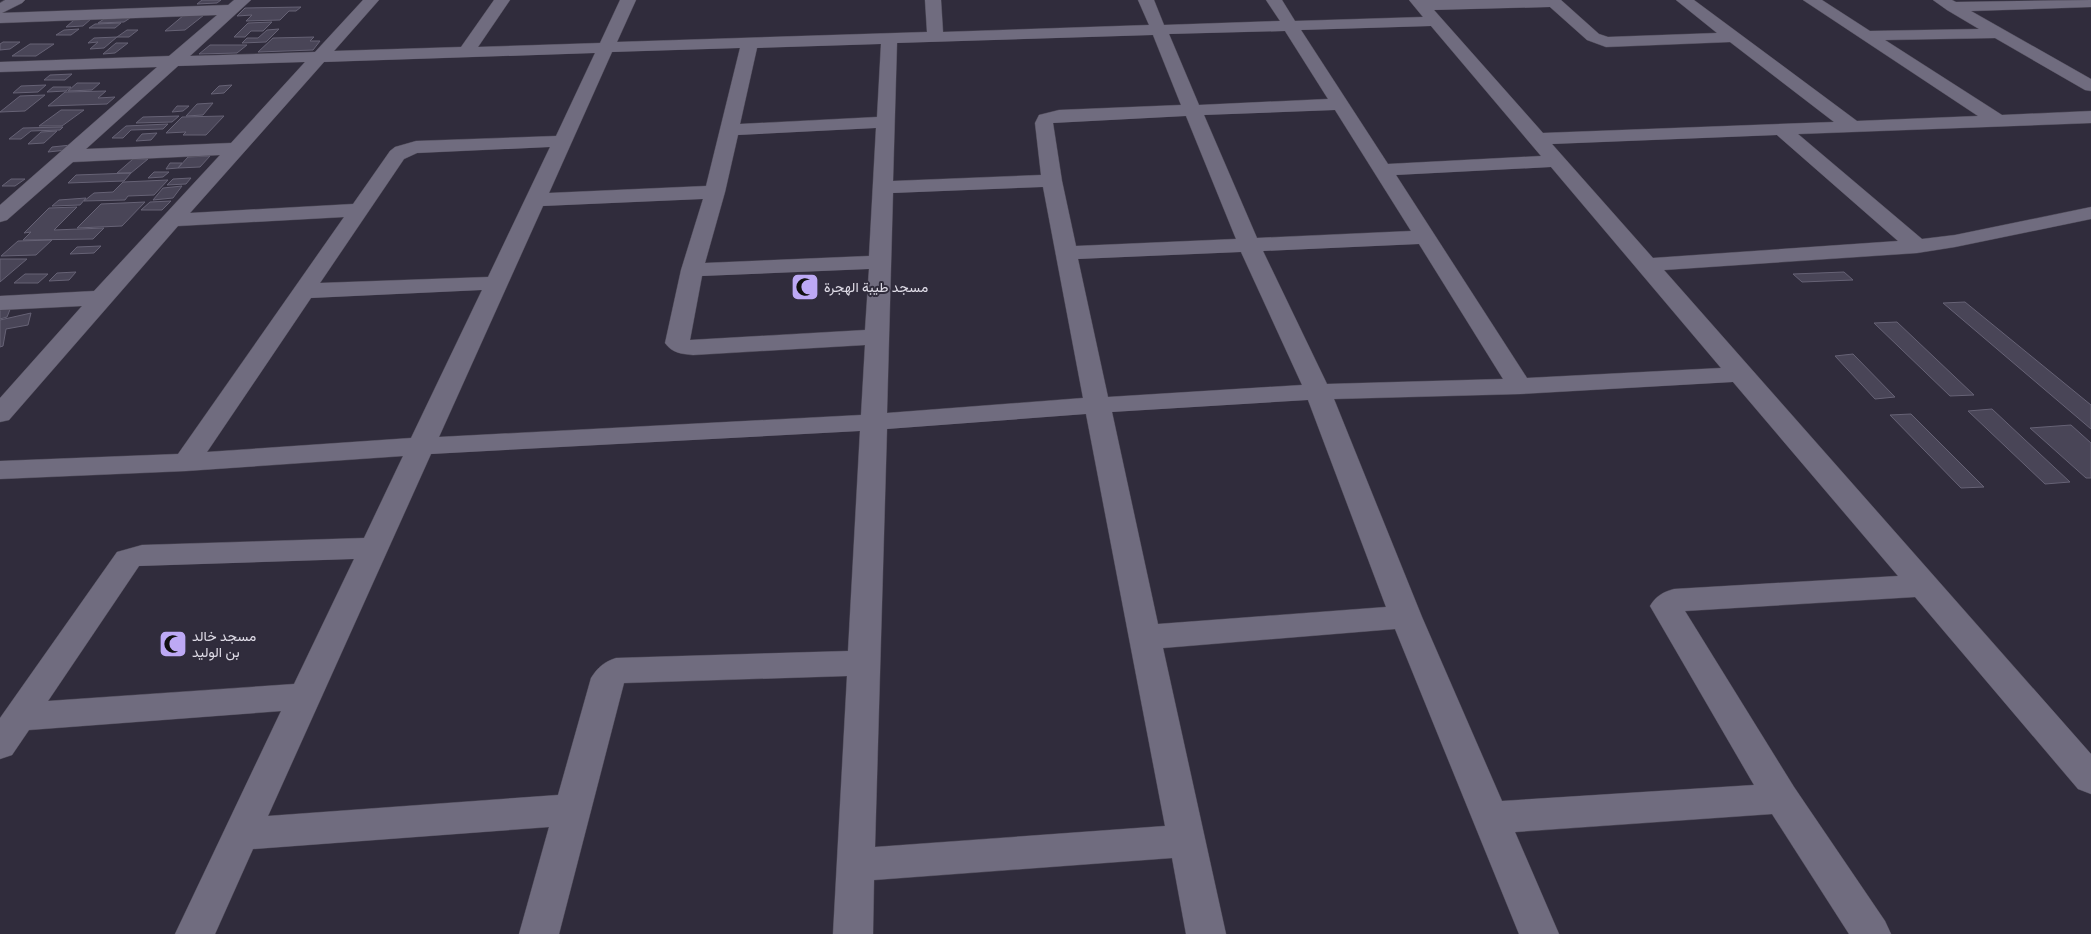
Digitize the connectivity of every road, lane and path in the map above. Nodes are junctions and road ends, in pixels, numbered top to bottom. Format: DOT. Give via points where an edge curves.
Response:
graph roads {
  1 [pos="17,0"];
  2 [pos="371,0"];
  3 [pos="502,0"];
  4 [pos="628,0"];
  5 [pos="933,0"];
  6 [pos="1146,0"];
  7 [pos="1274,0"];
  8 [pos="1684,0"];
  9 [pos="1811,0"];
  10 [pos="1553,1"];
  11 [pos="2075,2"];
  12 [pos="2091,2"];
  13 [pos="1946,3"];
  14 [pos="237,5"];
  15 [pos="0,9"];
  16 [pos="1424,9"];
  17 [pos="2091,10"];
  18 [pos="0,18"];
  19 [pos="1290,25"];
  20 [pos="1158,30"];
  21 [pos="1998,33"];
  22 [pos="1866,36"];
  23 [pos="934,37"];
  24 [pos="1733,37"];
  25 [pos="889,38"];
  26 [pos="750,43"];
  27 [pos="606,48"];
  28 [pos="466,52"];
  29 [pos="320,57"];
  30 [pos="174,62"];
  31 [pos="3,74"];
  32 [pos="2091,86"];
  33 [pos="1340,104"];
  34 [pos="1193,110"];
  35 [pos="2091,117"];
  36 [pos="1997,120"];
  37 [pos="886,122"];
  38 [pos="1852,126"];
  39 [pos="1781,129"];
  40 [pos="731,130"];
  41 [pos="1537,139"];
  42 [pos="563,141"];
  43 [pos="237,148"];
  44 [pos="68,156"];
  45 [pos="1556,161"];
  46 [pos="1382,170"];
  47 [pos="1052,180"];
  48 [pos="883,187"];
  49 [pos="715,192"];
  50 [pos="536,200"];
  51 [pos="360,210"];
  52 [pos="2091,213"];
  53 [pos="0,216"];
  54 [pos="172,220"];
  55 [pos="1426,237"];
  56 [pos="1249,245"];
  57 [pos="1917,246"];
  58 [pos="1066,253"];
  59 [pos="880,262"];
  60 [pos="1646,265"];
  61 [pos="692,270"];
  62 [pos="497,283"];
  63 [pos="303,291"];
  64 [pos="101,298"];
  65 [pos="0,303"];
  66 [pos="877,336"];
  67 [pos="1740,374"];
  68 [pos="1520,386"];
  69 [pos="1318,392"];
  70 [pos="1098,405"];
  71 [pos="0,414"];
  72 [pos="874,422"];
  73 [pos="421,446"];
  74 [pos="186,462"];
  75 [pos="0,470"];
  76 [pos="374,548"];
  77 [pos="1923,586"];
  78 [pos="1406,617"];
  79 [pos="1146,637"];
  80 [pos="864,663"];
  81 [pos="305,696"];
  82 [pos="18,717"];
  83 [pos="0,745"];
  84 [pos="2091,780"];
  85 [pos="1781,798"];
  86 [pos="572,810"];
  87 [pos="1489,818"];
  88 [pos="242,834"];
  89 [pos="1187,841"];
  90 [pos="856,865"];
  91 [pos="195,934"];
  92 [pos="539,934"];
  93 [pos="853,934"];
  94 [pos="1206,934"];
  95 [pos="1538,934"];
  96 [pos="1871,934"];
  1 -- 15 [label="street"];
  2 -- 29 [label="street"];
  3 -- 28 [label="street"];
  4 -- 27 [label="street"];
  5 -- 23 [label="street"];
  6 -- 20 [label="street"];
  7 -- 19 [label="street"];
  8 -- 24 [label="street"];
  9 -- 22 [label="street"];
  10 -- 16 [label="street"];
  10 -- 24 [label="street" via="1593,37 1606,42"];
  11 -- 12 [label="street"];
  11 -- 13 [label="street"];
  11 -- 17 [label="street"];
  13 -- 21 [label="street"];
  14 -- 18 [label="street"];
  14 -- 30 [label="street"];
  16 -- 19 [label="street"];
  16 -- 41 [label="street"];
  19 -- 20 [label="street"];
  19 -- 33 [label="street"];
  20 -- 23 [label="street"];
  20 -- 34 [label="street"];
  21 -- 22 [label="street"];
  21 -- 32 [label="street"];
  22 -- 36 [label="street"];
  23 -- 25 [label="street"];
  24 -- 38 [label="street"];
  25 -- 26 [label="street"];
  25 -- 37 [label="street"];
  26 -- 27 [label="street"];
  26 -- 40 [label="street"];
  27 -- 28 [label="street"];
  27 -- 42 [label="street"];
  28 -- 29 [label="street"];
  29 -- 30 [label="street"];
  29 -- 43 [label="street"];
  30 -- 31 [label="street" via="26,66"];
  30 -- 44 [label="street"];
  33 -- 34 [label="street"];
  33 -- 46 [label="street"];
  34 -- 47 [label="street" via="1046,119"];
  34 -- 56 [label="street"];
  35 -- 36 [label="street"];
  36 -- 38 [label="street"];
  37 -- 40 [label="street"];
  37 -- 48 [label="street"];
  38 -- 39 [label="street"];
  39 -- 41 [label="street"];
  39 -- 57 [label="street"];
  40 -- 49 [label="street"];
  41 -- 45 [label="street"];
  42 -- 50 [label="street"];
  42 -- 51 [label="street" via="409,149 397,155"];
  43 -- 44 [label="street"];
  43 -- 54 [label="street"];
  44 -- 53 [label="street"];
  45 -- 46 [label="street"];
  45 -- 60 [label="street"];
  46 -- 55 [label="street"];
  47 -- 48 [label="street"];
  47 -- 58 [label="street"];
  48 -- 59 [label="street"];
  49 -- 50 [label="street"];
  49 -- 61 [label="street"];
  50 -- 62 [label="street"];
  51 -- 54 [label="street"];
  51 -- 63 [label="street"];
  52 -- 57 [label="street"];
  54 -- 64 [label="street"];
  55 -- 56 [label="street"];
  55 -- 68 [label="street"];
  56 -- 58 [label="street"];
  56 -- 69 [label="street"];
  57 -- 60 [label="street"];
  58 -- 70 [label="street"];
  59 -- 61 [label="street"];
  59 -- 66 [label="street"];
  60 -- 67 [label="street"];
  61 -- 66 [label="street" via="677,338 684,347"];
  62 -- 63 [label="street"];
  62 -- 73 [label="street"];
  63 -- 74 [label="street"];
  64 -- 65 [label="street"];
  64 -- 71 [label="street"];
  66 -- 72 [label="street"];
  67 -- 68 [label="street"];
  67 -- 77 [label="street"];
  68 -- 69 [label="street"];
  69 -- 70 [label="street"];
  69 -- 78 [label="street"];
  70 -- 72 [label="street"];
  70 -- 79 [label="street"];
  72 -- 73 [label="street"];
  72 -- 80 [label="street"];
  73 -- 74 [label="street"];
  73 -- 76 [label="street"];
  74 -- 75 [label="street"];
  76 -- 81 [label="street"];
  76 -- 82 [label="street" via="133,556 123,565"];
  77 -- 84 [label="street"];
  77 -- 85 [label="street" via="1674,600 1666,606"];
  78 -- 79 [label="street"];
  78 -- 87 [label="street"];
  79 -- 89 [label="street"];
  80 -- 86 [label="street" via="613,672 608,678"];
  80 -- 90 [label="street"];
  81 -- 82 [label="street"];
  81 -- 88 [label="street"];
  82 -- 83 [label="street"];
  85 -- 87 [label="street"];
  85 -- 96 [label="street"];
  86 -- 88 [label="street"];
  86 -- 92 [label="street"];
  87 -- 95 [label="street"];
  88 -- 91 [label="street"];
  89 -- 90 [label="street"];
  89 -- 94 [label="street"];
  90 -- 93 [label="street"];
}
